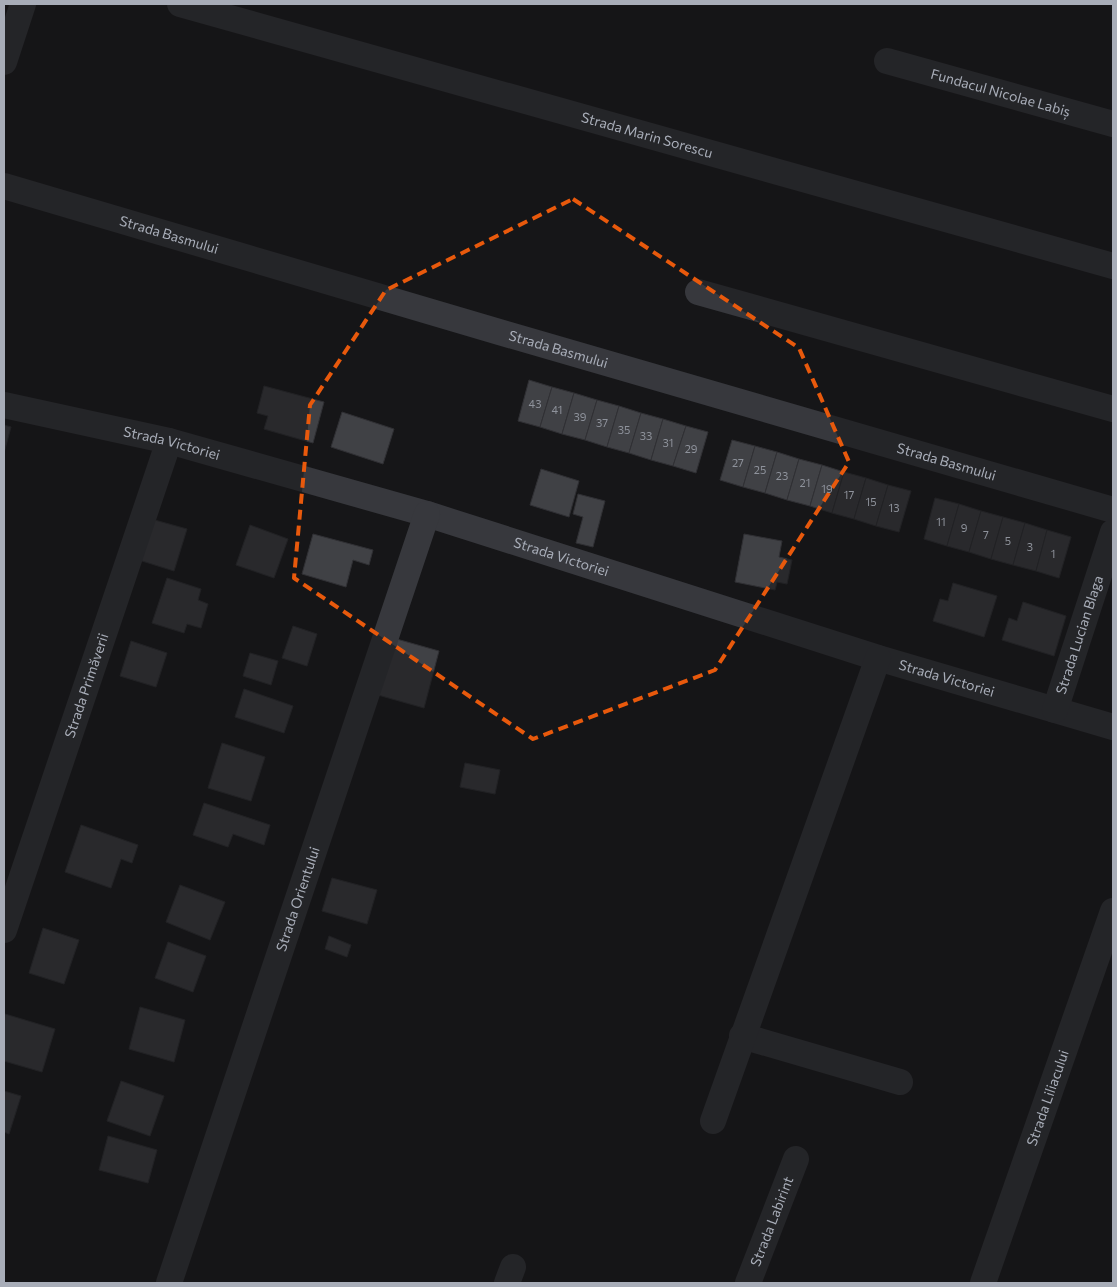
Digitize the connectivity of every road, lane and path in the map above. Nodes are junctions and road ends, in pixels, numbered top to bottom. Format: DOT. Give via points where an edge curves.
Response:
graph roads {
  1 [pos="23,4"];
  2 [pos="180,4"];
  3 [pos="887,61"];
  4 [pos="4,62"];
  5 [pos="1113,124"];
  6 [pos="4,186"];
  7 [pos="1113,266"];
  8 [pos="698,292"];
  9 [pos="4,404"];
  10 [pos="1113,408"];
  11 [pos="169,441"];
  12 [pos="1113,510"];
  13 [pos="428,514"];
  14 [pos="1113,532"];
  15 [pos="878,658"];
  16 [pos="1056,710"];
  17 [pos="1113,727"];
  18 [pos="1113,911"];
  19 [pos="4,930"];
  20 [pos="742,1036"];
  21 [pos="900,1082"];
  22 [pos="713,1121"];
  23 [pos="796,1159"];
  24 [pos="169,1283"];
  25 [pos="748,1283"];
  26 [pos="983,1283"];
  1 -- 4 [label="street"];
  2 -- 7 [label="street, Strada Marin Sorescu"];
  3 -- 5 [label="street, Fundacul Nicolae Labiș"];
  6 -- 12 [label="street, Strada Basmului"];
  8 -- 10 [label="street"];
  9 -- 11 [label="street, Strada Victoriei"];
  11 -- 13 [label="street, Strada Victoriei"];
  11 -- 19 [label="street, Strada Primăverii"];
  13 -- 15 [label="street, Strada Victoriei"];
  13 -- 24 [label="street, Strada Orientului"];
  14 -- 16 [label="street, Strada Lucian Blaga"];
  15 -- 16 [label="street, Strada Victoriei"];
  15 -- 20 [label="street"];
  16 -- 17 [label="street, Strada Victoriei"];
  18 -- 26 [label="street, Strada Liliacului"];
  20 -- 21 [label="street"];
  20 -- 22 [label="street"];
  23 -- 25 [label="street, Strada Labirint"];
}
